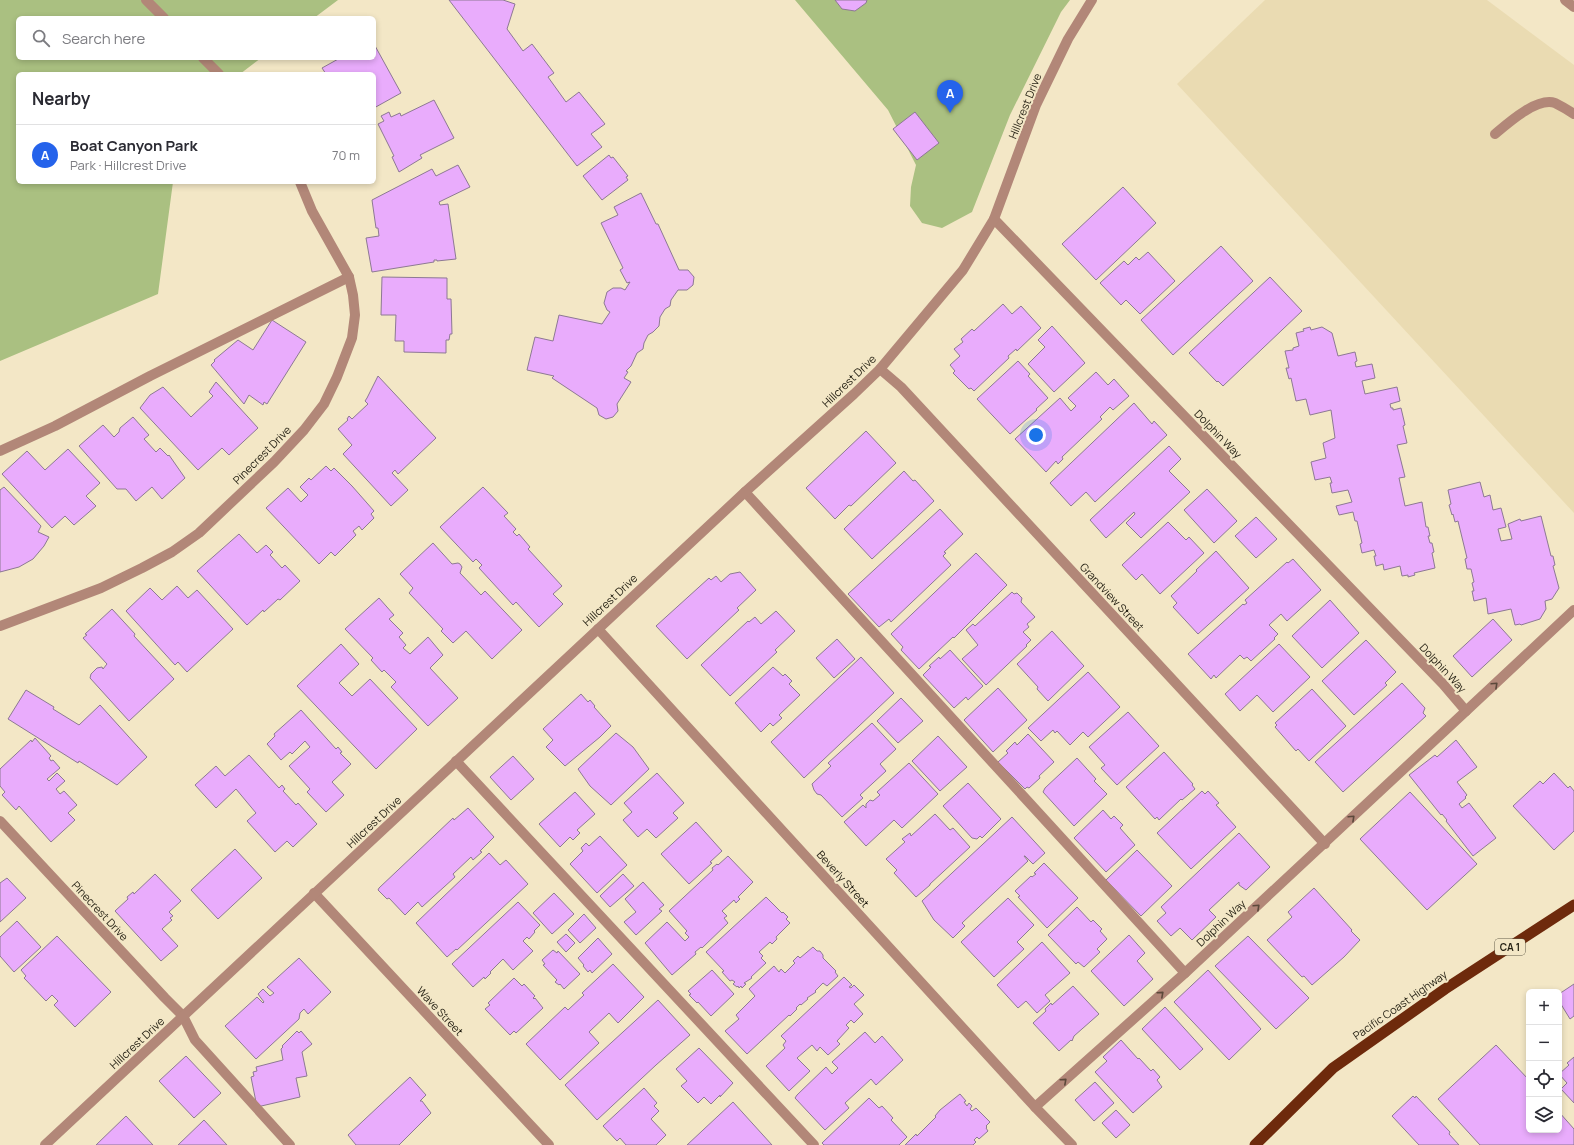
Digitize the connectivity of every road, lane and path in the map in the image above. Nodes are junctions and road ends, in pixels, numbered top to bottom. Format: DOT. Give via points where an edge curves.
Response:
graph roads {
  1 [pos="146,0"];
  2 [pos="1092,0"];
  3 [pos="1565,0"];
  4 [pos="1574,7"];
  5 [pos="162,16"];
  6 [pos="205,60"];
  7 [pos="217,72"];
  8 [pos="1574,114"];
  9 [pos="1495,134"];
  10 [pos="301,184"];
  11 [pos="994,219"];
  12 [pos="349,277"];
  13 [pos="880,369"];
  14 [pos="0,451"];
  15 [pos="744,492"];
  16 [pos="1574,610"];
  17 [pos="0,626"];
  18 [pos="598,628"];
  19 [pos="1466,712"];
  20 [pos="456,761"];
  21 [pos="0,821"];
  22 [pos="1325,844"];
  23 [pos="314,893"];
  24 [pos="1574,905"];
  25 [pos="1185,973"];
  26 [pos="183,1016"];
  27 [pos="1035,1107"];
  28 [pos="45,1145"];
  29 [pos="290,1145"];
  30 [pos="549,1145"];
  31 [pos="814,1145"];
  32 [pos="1072,1145"];
  33 [pos="1255,1145"];
  1 -- 5 [label="street"];
  2 -- 11 [label="street, Hillcrest Drive" via="1068,39 1036,105"];
  3 -- 4 [label="street"];
  6 -- 7 [label="street"];
  8 -- 9 [label="street" via="1553,103 1538,104"];
  10 -- 12 [label="street, Pinecrest Drive" via="312,211"];
  11 -- 13 [label="street, Hillcrest Drive" via="964,270"];
  11 -- 19 [label="street, Dolphin Way" via="1443,684"];
  12 -- 14 [label="street" via="55,426"];
  12 -- 17 [label="street, Pinecrest Drive" via="355,315 346,357 324,404 274,462 199,533 172,552 101,588"];
  13 -- 15 [label="street, Hillcrest Drive"];
  13 -- 22 [label="street, Grandview Street" via="901,387"];
  15 -- 18 [label="street, Hillcrest Drive"];
  15 -- 25 [label="street"];
  19 -- 16 [label="street, one-way"];
  18 -- 20 [label="street, Hillcrest Drive"];
  18 -- 27 [label="street, Beverly Street"];
  22 -- 19 [label="street, Dolphin Way, one-way"];
  20 -- 23 [label="street, Hillcrest Drive"];
  20 -- 31 [label="street"];
  21 -- 26 [label="street, Pinecrest Drive"];
  25 -- 22 [label="street, Dolphin Way, one-way"];
  23 -- 26 [label="street, Hillcrest Drive"];
  23 -- 30 [label="street, Wave Street"];
  24 -- 33 [label="highway, Pacific Coast Highway / CA 1" via="1445,989 1333,1068"];
  27 -- 25 [label="street, Dolphin Way, one-way"];
  26 -- 28 [label="street, Hillcrest Drive"];
  26 -- 29 [label="street, Pinecrest Drive" via="195,1040"];
  27 -- 32 [label="street, Beverly Street"];
}
